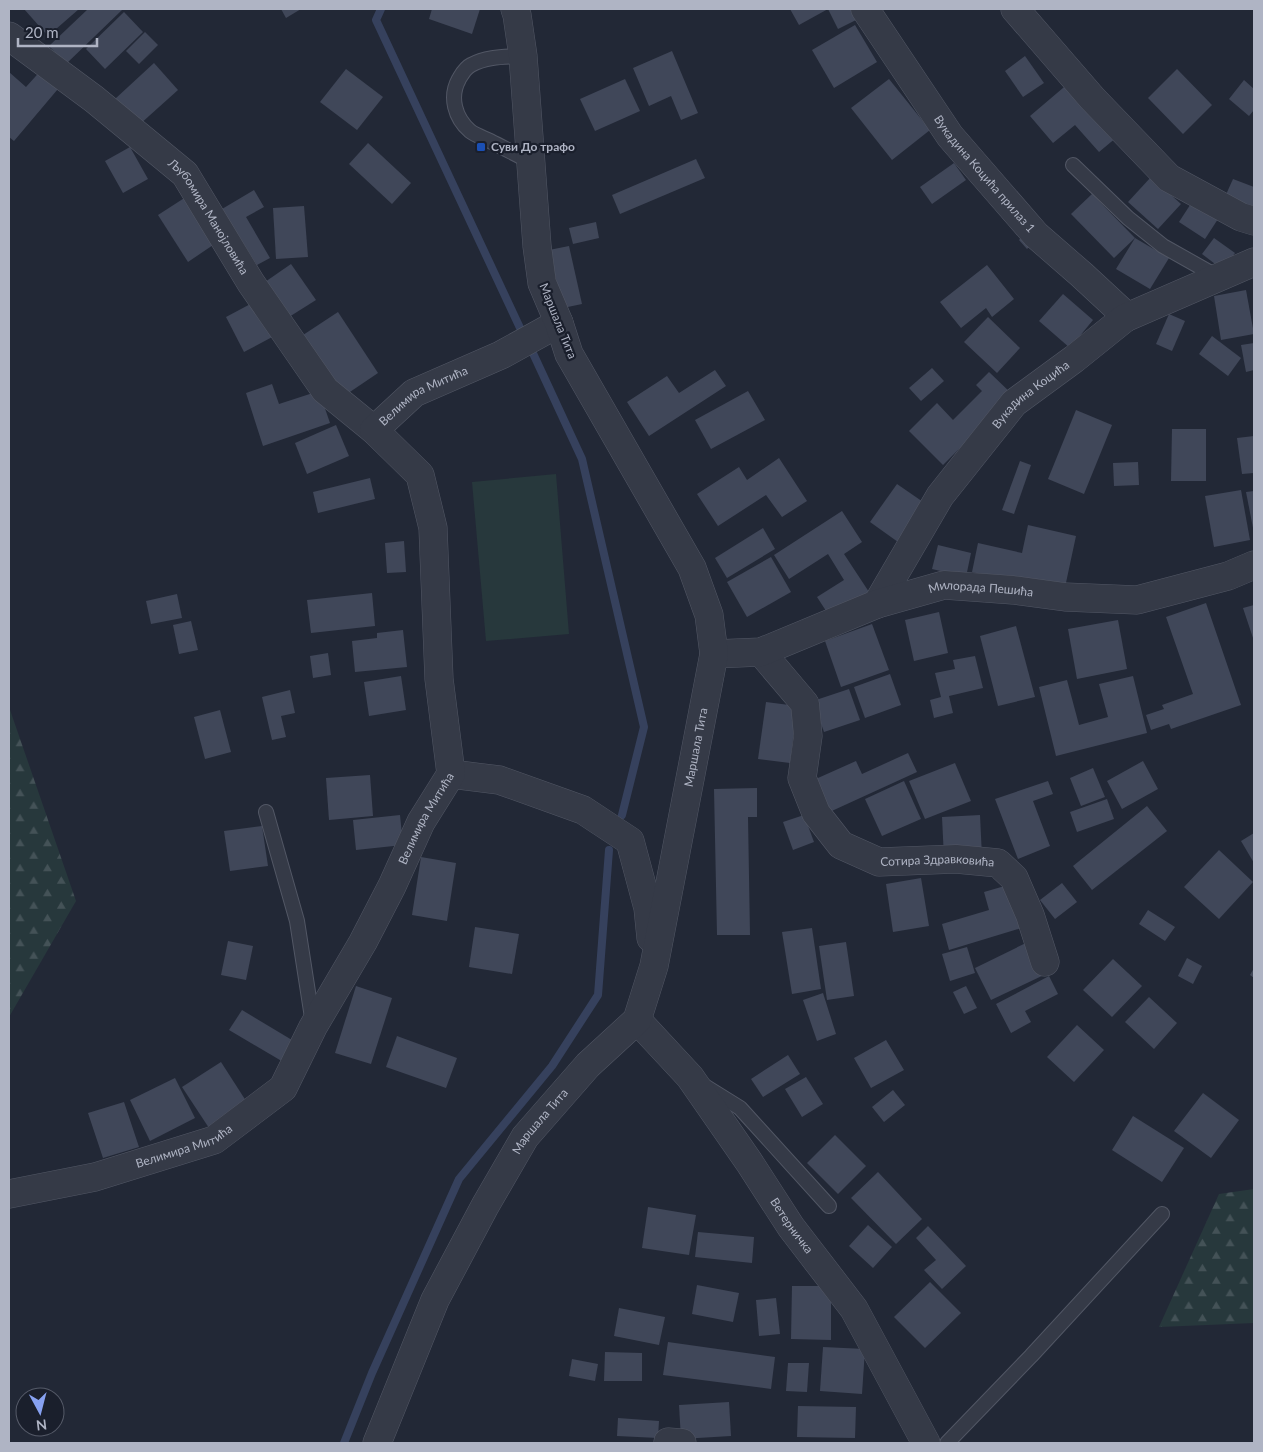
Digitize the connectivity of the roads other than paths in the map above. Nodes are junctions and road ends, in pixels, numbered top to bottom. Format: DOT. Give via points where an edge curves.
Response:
graph roads {
  1 [pos="515,9"];
  2 [pos="865,9"];
  3 [pos="1015,9"];
  4 [pos="9,36"];
  5 [pos="523,56"];
  6 [pos="531,162"];
  7 [pos="1073,165"];
  8 [pos="1254,221"];
  9 [pos="1254,262"];
  10 [pos="1218,278"];
  11 [pos="1125,318"];
  12 [pos="559,323"];
  13 [pos="374,430"];
  14 [pos="1254,565"];
  15 [pos="878,604"];
  16 [pos="761,652"];
  17 [pos="714,654"];
  18 [pos="451,774"];
  19 [pos="266,812"];
  20 [pos="1045,962"];
  21 [pos="654,966"];
  22 [pos="637,1020"];
  23 [pos="313,1027"];
  24 [pos="690,1077"];
  25 [pos="9,1194"];
  26 [pos="829,1206"];
  27 [pos="1162,1214"];
  28 [pos="378,1443"];
  29 [pos="926,1443"];
  30 [pos="947,1443"];
  1 -- 5 [label="street, Маршала Тита"];
  2 -- 11 [label="street, Вукадина Коцића прилаз 1" via="950,136 1036,235"];
  3 -- 8 [label="street" via="1092,98 1169,178"];
  4 -- 13 [label="street, Љубомира Манојловића" via="94,99 185,174 251,283 325,390"];
  5 -- 6 [label="street, Маршала Тита"];
  5 -- 6 [label="lane" via="481,60 468,66 457,83 454,102 460,120 471,132"];
  6 -- 12 [label="street, Маршала Тита" via="542,283"];
  7 -- 10 [label="lane" via="1128,218 1163,246"];
  9 -- 10 [label="street, Вукадина Коцића"];
  10 -- 11 [label="street, Вукадина Коцића"];
  11 -- 15 [label="street, Вукадина Коцића" via="1014,403 940,496"];
  12 -- 13 [label="street, Велимира Митића" via="501,355 414,392"];
  12 -- 17 [label="street, Маршала Тита" via="570,354 692,568 709,615"];
  13 -- 18 [label="street, Велимира Митића" via="420,475 433,528 439,679"];
  14 -- 15 [label="street, Милорада Пешића" via="1228,576 1137,600 1065,597 944,584"];
  15 -- 16 [label="street, Милорада Пешића"];
  16 -- 17 [label="street, Милорада Пешића"];
  16 -- 20 [label="street, Сотира Здравковића" via="805,704 808,736 802,778 816,813 841,845 879,862 956,859 998,863 1014,878"];
  17 -- 21 [label="street, Маршала Тита"];
  18 -- 21 [label="street" via="499,780 583,810 630,841 648,908"];
  18 -- 23 [label="street, Велимира Митића" via="421,822 363,942"];
  19 -- 23 [label="lane" via="297,921"];
  21 -- 22 [label="street, Маршала Тита"];
  22 -- 24 [label="street, Ветерничка"];
  22 -- 28 [label="street, Маршала Тита" via="588,1065 525,1137 436,1300"];
  23 -- 25 [label="street, Велимира Митића" via="283,1088 214,1140 95,1177"];
  24 -- 26 [label="lane" via="740,1108"];
  24 -- 29 [label="street, Ветерничка" via="791,1227 854,1309"];
  27 -- 30 [label="lane"];
}
